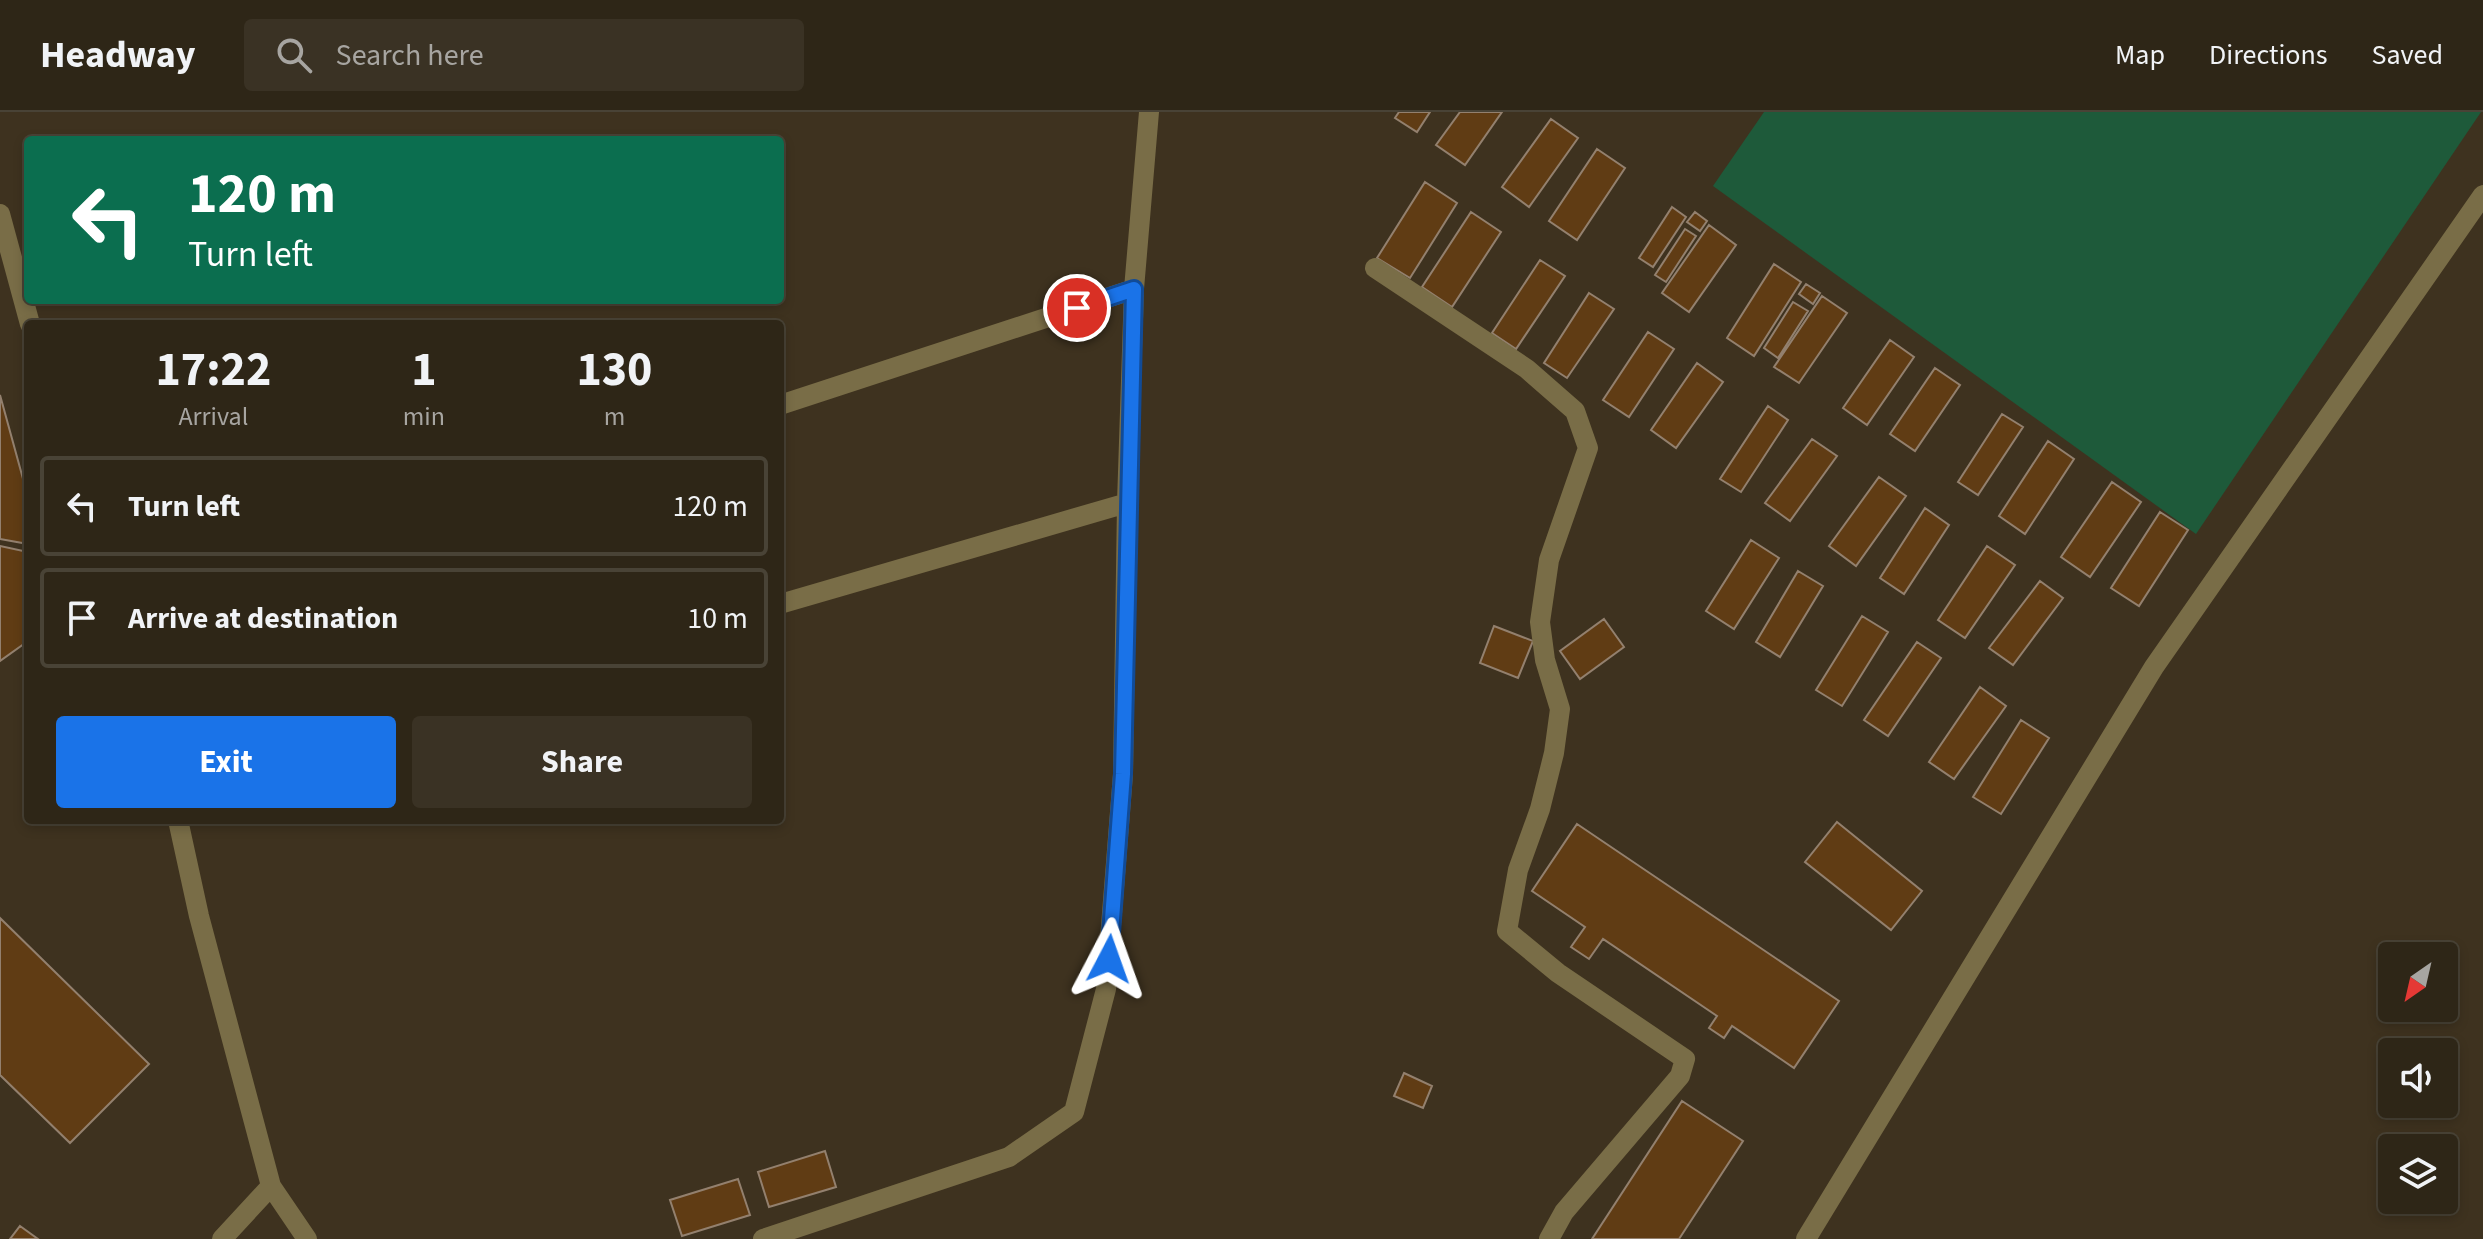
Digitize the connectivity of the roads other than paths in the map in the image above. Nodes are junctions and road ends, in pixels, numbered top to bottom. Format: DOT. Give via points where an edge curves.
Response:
graph roads {
  1 [pos="1149,112"];
  2 [pos="2483,195"];
  3 [pos="0,214"];
  4 [pos="1375,268"];
  5 [pos="1134,289"];
  6 [pos="24,302"];
  7 [pos="784,404"];
  8 [pos="1127,503"];
  9 [pos="784,603"];
  10 [pos="179,824"];
  11 [pos="271,1186"];
  12 [pos="222,1239"];
  13 [pos="307,1239"];
  14 [pos="763,1239"];
  15 [pos="1549,1239"];
  16 [pos="1806,1239"];
  1 -- 5 [label="street"];
  2 -- 16 [label="street" via="2154,667"];
  3 -- 6 [label="street"];
  4 -- 15 [label="street" via="1527,369 1575,411 1588,448 1549,560 1540,622 1560,709 1554,753 1518,870 1507,931 1558,973 1685,1059 1680,1076 1564,1212"];
  5 -- 7 [label="street"];
  5 -- 8 [label="street"];
  8 -- 9 [label="street"];
  8 -- 14 [label="street" via="1123,774 1106,989 1074,1112 1009,1157"];
  10 -- 11 [label="street"];
  11 -- 12 [label="street"];
  11 -- 13 [label="street"];
}
